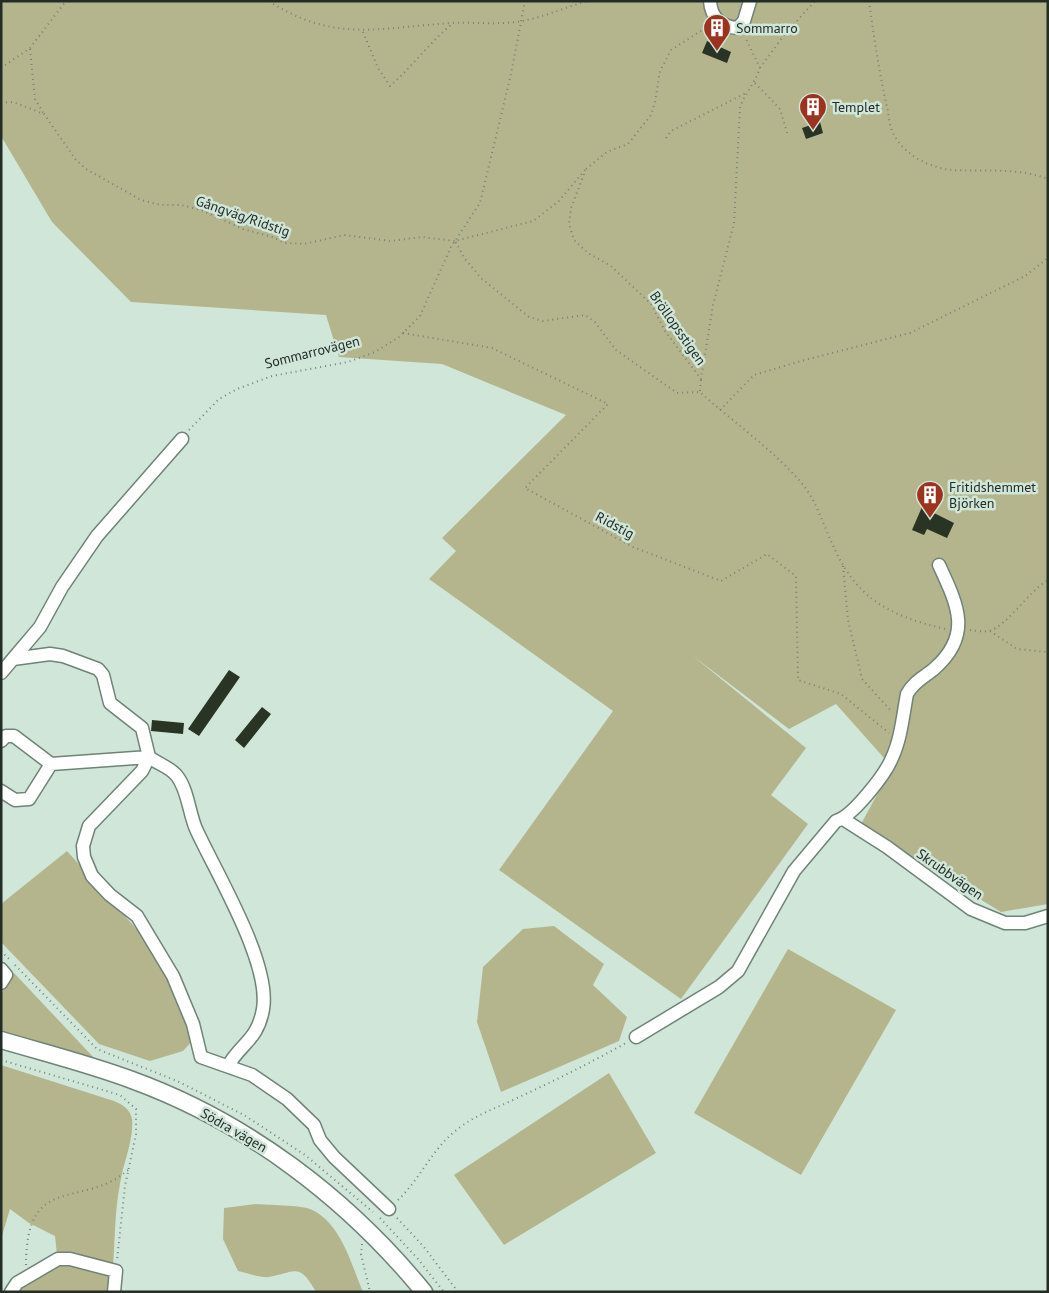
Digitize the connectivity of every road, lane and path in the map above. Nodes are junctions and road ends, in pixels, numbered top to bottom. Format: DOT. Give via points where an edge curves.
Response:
graph roads {
  1 [pos="66,1"];
  2 [pos="269,1"];
  3 [pos="525,1"];
  4 [pos="588,1"];
  5 [pos="710,1"];
  6 [pos="750,1"];
  7 [pos="816,1"];
  8 [pos="869,1"];
  9 [pos="717,20"];
  10 [pos="522,21"];
  11 [pos="453,24"];
  12 [pos="738,28"];
  13 [pos="363,32"];
  14 [pos="30,48"];
  15 [pos="1,68"];
  16 [pos="760,68"];
  17 [pos="755,83"];
  18 [pos="746,93"];
  19 [pos="1,103"];
  20 [pos="44,114"];
  21 [pos="788,136"];
  22 [pos="666,138"];
  23 [pos="586,170"];
  24 [pos="1048,179"];
  25 [pos="455,241"];
  26 [pos="1048,258"];
  27 [pos="403,333"];
  28 [pos="700,379"];
  29 [pos="700,392"];
  30 [pos="720,410"];
  31 [pos="182,439"];
  32 [pos="939,564"];
  33 [pos="843,566"];
  34 [pos="1048,580"];
  35 [pos="958,630"];
  36 [pos="990,631"];
  37 [pos="1048,652"];
  38 [pos="13,659"];
  39 [pos="1,673"];
  40 [pos="901,724"];
  41 [pos="1,741"];
  42 [pos="897,741"];
  43 [pos="149,756"];
  44 [pos="51,764"];
  45 [pos="1,791"];
  46 [pos="843,819"];
  47 [pos="1048,916"];
  48 [pos="1,969"];
  49 [pos="1,983"];
  50 [pos="636,1037"];
  51 [pos="1,1040"];
  52 [pos="1,1060"];
  53 [pos="228,1066"];
  54 [pos="128,1170"];
  55 [pos="389,1209"];
  56 [pos="369,1231"];
  57 [pos="116,1271"];
  58 [pos="27,1276"];
  59 [pos="11,1292"];
  60 [pos="114,1292"];
  61 [pos="370,1292"];
  62 [pos="424,1292"];
  63 [pos="458,1292"];
  1 -- 14 [label="path"];
  2 -- 13 [label="path" via="290,15"];
  3 -- 10 [label="path, Sommarrovägen"];
  4 -- 10 [label="path"];
  5 -- 9 [label="street" via="710,9"];
  6 -- 12 [label="street" via="744,21"];
  7 -- 16 [label="path, Bröllopsstigen" via="784,35"];
  8 -- 24 [label="path" via="892,133 910,154 934,166 952,170 1004,170"];
  9 -- 12 [label="street" via="728,27"];
  9 -- 23 [label="path, Bröllopsstigen" via="671,50 660,71 651,115 628,144 607,152"];
  10 -- 11 [label="path"];
  10 -- 25 [label="path, Sommarrovägen" via="480,203"];
  11 -- 13 [label="path"];
  11 -- 13 [label="path" via="432,40 408,70 390,86 378,68"];
  12 -- 16 [label="path" via="750,44"];
  14 -- 15 [label="path"];
  14 -- 20 [label="path, Gångväg/Ridstig" via="36,99"];
  16 -- 17 [label="path, Bröllopsstigen"];
  17 -- 18 [label="path, Bröllopsstigen"];
  17 -- 21 [label="path" via="780,110"];
  18 -- 22 [label="path" via="671,132"];
  18 -- 28 [label="path, Bröllopsstigen" via="740,106 734,223 713,305"];
  19 -- 20 [label="path" via="13,102"];
  20 -- 25 [label="path, Gångväg/Ridstig" via="86,169 141,200 200,210 285,244 304,244 344,235 391,241 422,237"];
  23 -- 25 [label="path" via="558,202 533,221"];
  23 -- 28 [label="path, Bröllopsstigen" via="571,208 569,224 574,240 588,253 611,266 651,304 664,331"];
  25 -- 27 [label="path, Sommarrovägen" via="420,316"];
  25 -- 29 [label="path" via="465,260 481,278 529,317 543,321 585,316 595,322 616,350 677,394"];
  26 -- 30 [label="path" via="1025,276 910,333 754,375"];
  27 -- 31 [label="path, Sommarrovägen" via="375,352 348,362 272,376 237,389 219,399"];
  27 -- 42 [label="path, Ridstig" via="492,348 608,404 525,488 633,547 721,581 767,554 796,576 798,680 841,694"];
  28 -- 29 [label="path"];
  29 -- 30 [label="path"];
  30 -- 33 [label="path" via="769,450 806,488"];
  31 -- 38 [label="street" via="97,536 62,587 40,628"];
  32 -- 35 [label="street" via="956,604"];
  33 -- 35 [label="path" via="870,599 895,614 927,625"];
  33 -- 40 [label="path" via="848,620 862,679 882,698"];
  34 -- 36 [label="path" via="1038,585"];
  35 -- 36 [label="path"];
  35 -- 40 [label="street" via="952,649 934,669 912,685"];
  36 -- 37 [label="path" via="1017,650"];
  38 -- 39 [label="street"];
  38 -- 43 [label="street" via="50,654 98,669 103,675 110,703 142,728"];
  40 -- 42 [label="street"];
  41 -- 44 [label="street" via="6,736 14,736"];
  42 -- 46 [label="street" via="892,759 871,790"];
  43 -- 44 [label="street"];
  43 -- 53 [label="street" via="178,778 196,829 249,940 261,980 264,1007 260,1021 249,1043"];
  43 -- 53 [label="street" via="142,772 89,826 83,846 84,857 92,876 137,916 173,976 193,1024 201,1057"];
  44 -- 45 [label="street" via="29,799 15,800"];
  46 -- 47 [label="street, Skrubbvägen" via="971,909 1005,923 1025,923"];
  46 -- 50 [label="street" via="836,821 794,871 738,971 720,987"];
  48 -- 49 [label="street" via="6,975"];
  50 -- 55 [label="path" via="569,1074 477,1115 458,1128 427,1161 408,1191"];
  51 -- 56 [label="main road, Södra vägen" via="133,1080 213,1116 299,1171"];
  52 -- 54 [label="path" via="120,1095 136,1109 137,1118"];
  53 -- 55 [label="street" via="252,1075 287,1099 314,1125 320,1140 334,1156"];
  54 -- 57 [label="path"];
  54 -- 58 [label="path" via="116,1181 58,1196 34,1216 26,1238"];
  55 -- 56 [label="path"];
  55 -- 63 [label="path" via="424,1247"];
  56 -- 61 [label="path" via="361,1254"];
  56 -- 62 [label="main road, Södra vägen"];
  57 -- 58 [label="street" via="58,1259"];
  57 -- 60 [label="street"];
  58 -- 59 [label="street" via="17,1282"];
}
